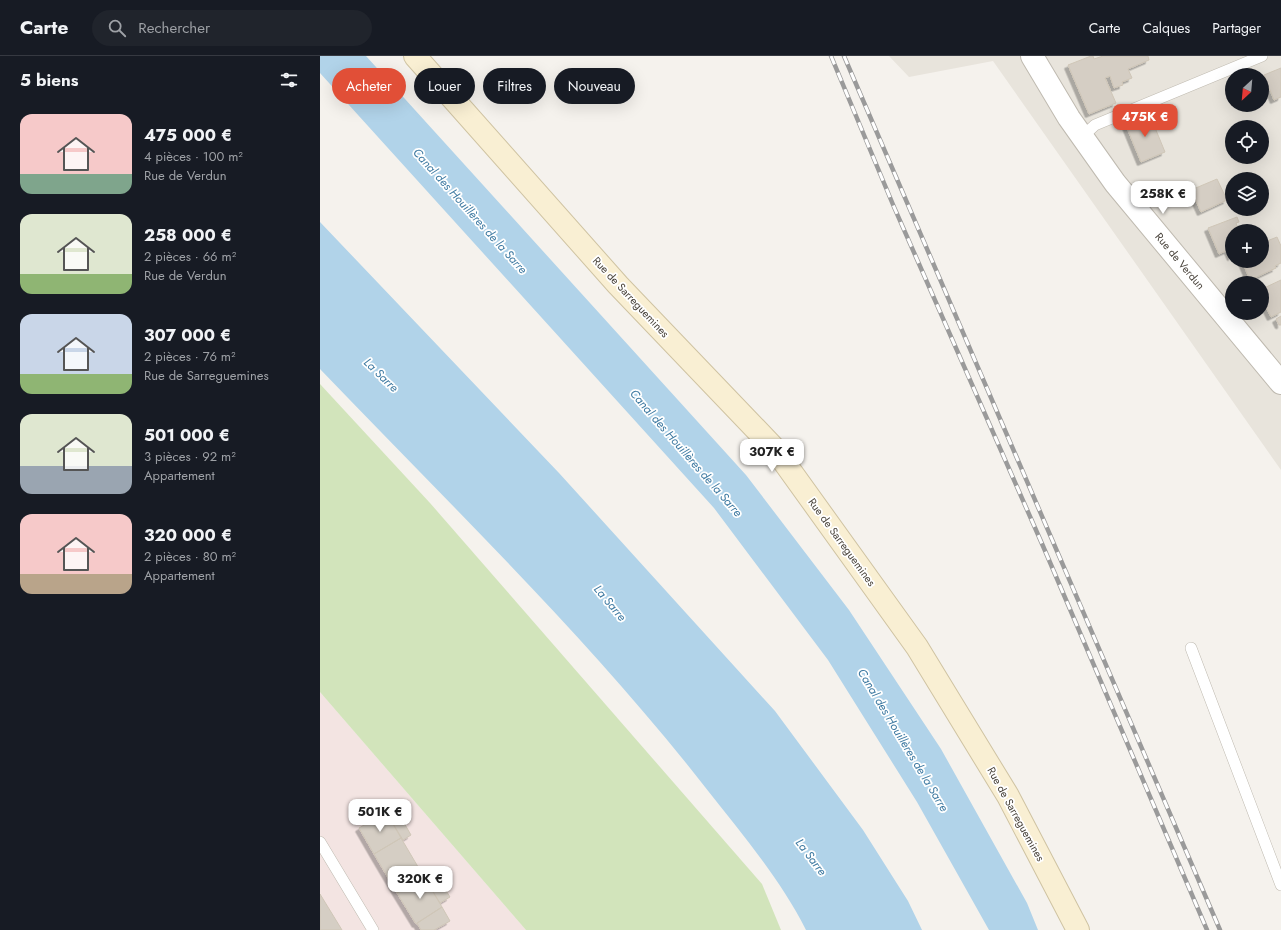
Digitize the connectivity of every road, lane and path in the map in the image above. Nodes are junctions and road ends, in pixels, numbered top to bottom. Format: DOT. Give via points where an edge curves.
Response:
graph roads {
  1 [pos="415,56"];
  2 [pos="1032,56"];
  3 [pos="1262,56"];
  4 [pos="1082,137"];
  5 [pos="1281,383"];
  6 [pos="1191,648"];
  7 [pos="320,842"];
  8 [pos="1281,885"];
  9 [pos="373,930"];
  10 [pos="1078,930"];
  1 -- 10 [label="street, Rue de Sarreguemines" via="618,285 774,448 917,647 1008,796"];
  2 -- 4 [label="street, Rue de Verdun"];
  3 -- 4 [label="lane" via="1095,125"];
  4 -- 5 [label="street, Rue de Verdun" via="1115,183"];
  6 -- 8 [label="lane"];
  7 -- 9 [label="lane"];
}
